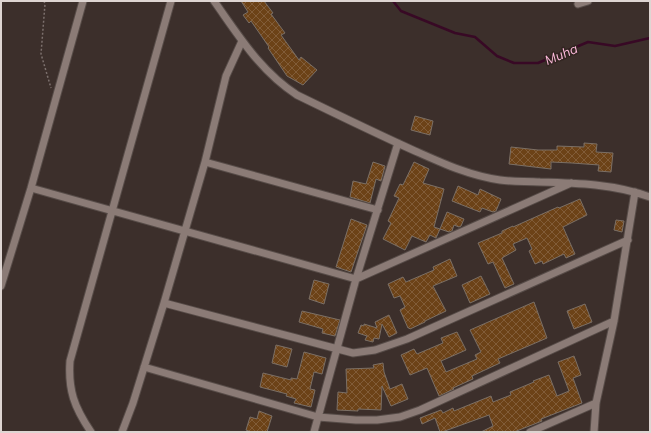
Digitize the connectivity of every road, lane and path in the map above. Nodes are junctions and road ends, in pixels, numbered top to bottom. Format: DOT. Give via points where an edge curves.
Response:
graph roads {
  1 [pos="44,1"];
  2 [pos="83,1"];
  3 [pos="171,1"];
  4 [pos="214,1"];
  5 [pos="588,1"];
  6 [pos="578,4"];
  7 [pos="242,41"];
  8 [pos="56,96"];
  9 [pos="398,143"];
  10 [pos="205,162"];
  11 [pos="571,183"];
  12 [pos="31,188"];
  13 [pos="635,192"];
  14 [pos="650,197"];
  15 [pos="378,210"];
  16 [pos="112,212"];
  17 [pos="184,231"];
  18 [pos="628,240"];
  19 [pos="356,279"];
  20 [pos="1,286"];
  21 [pos="164,303"];
  22 [pos="614,320"];
  23 [pos="336,349"];
  24 [pos="144,367"];
  25 [pos="596,403"];
  26 [pos="318,417"];
  27 [pos="91,432"];
  28 [pos="122,432"];
  29 [pos="314,432"];
  30 [pos="530,432"];
  31 [pos="594,432"];
  1 -- 8 [label="path" via="41,54 50,86"];
  2 -- 8 [label="street"];
  3 -- 16 [label="street"];
  4 -- 7 [label="street"];
  5 -- 6 [label="street"];
  7 -- 9 [label="street" via="259,63 297,95"];
  7 -- 10 [label="street" via="226,76"];
  8 -- 12 [label="street"];
  9 -- 11 [label="street" via="476,175 501,180"];
  9 -- 15 [label="street"];
  10 -- 15 [label="street"];
  10 -- 17 [label="street"];
  11 -- 13 [label="street" via="610,186"];
  11 -- 19 [label="street"];
  12 -- 16 [label="street"];
  12 -- 20 [label="street"];
  13 -- 14 [label="street"];
  13 -- 18 [label="street"];
  15 -- 19 [label="street"];
  16 -- 17 [label="street"];
  16 -- 27 [label="street" via="70,361 69,378 73,399"];
  17 -- 19 [label="street"];
  17 -- 21 [label="street"];
  18 -- 22 [label="street"];
  18 -- 23 [label="street" via="407,340 375,350 353,353"];
  19 -- 23 [label="street"];
  21 -- 23 [label="street"];
  21 -- 24 [label="street"];
  22 -- 25 [label="street"];
  22 -- 26 [label="street" via="400,417 356,420"];
  23 -- 26 [label="street"];
  24 -- 26 [label="street"];
  24 -- 28 [label="street"];
  25 -- 30 [label="street"];
  25 -- 31 [label="street"];
  26 -- 29 [label="street"];
}
